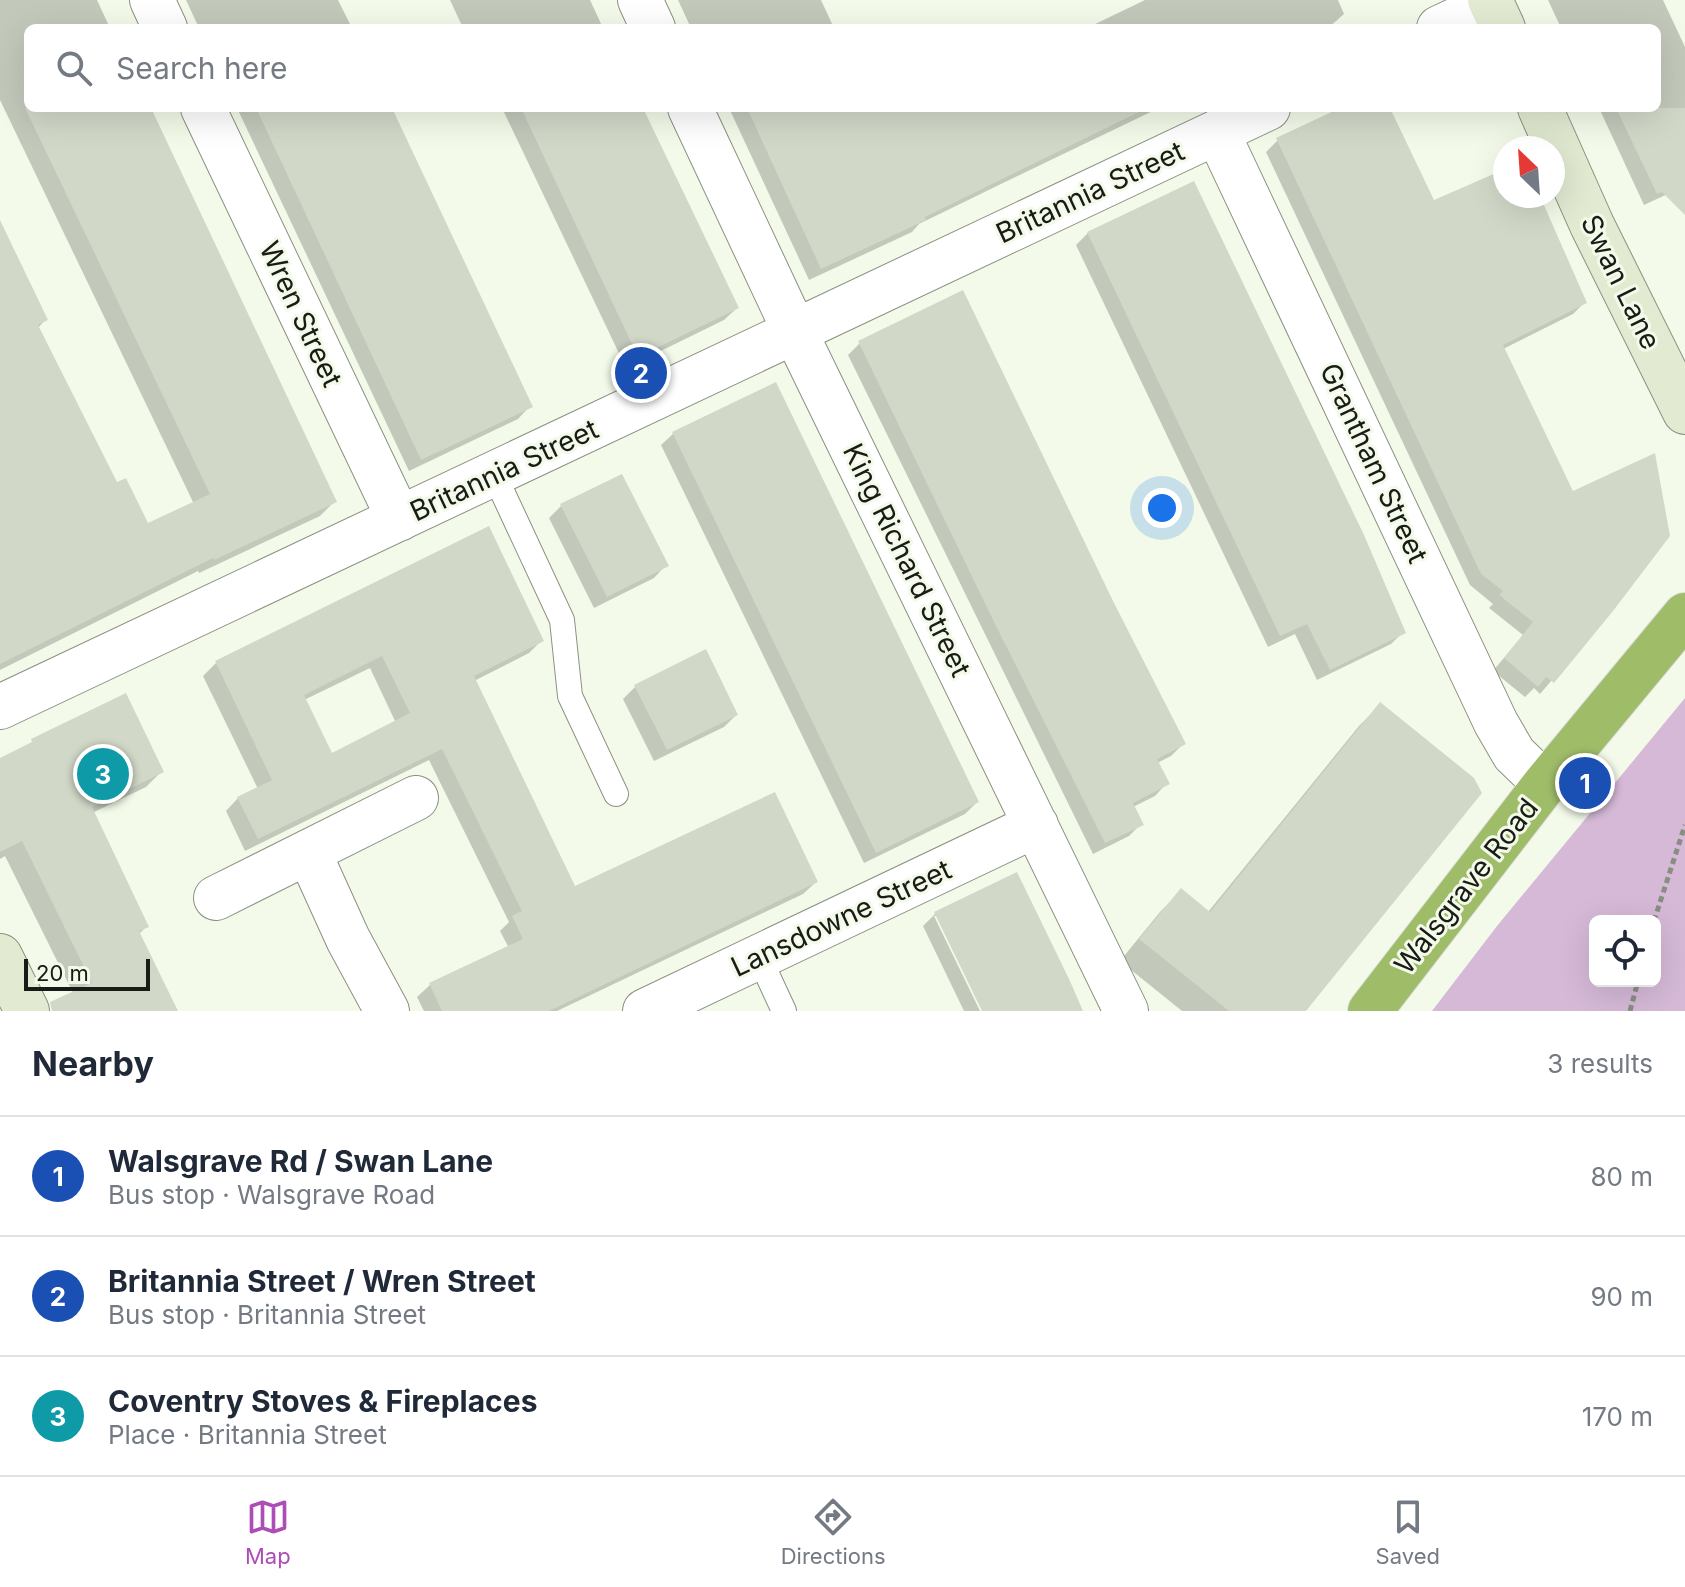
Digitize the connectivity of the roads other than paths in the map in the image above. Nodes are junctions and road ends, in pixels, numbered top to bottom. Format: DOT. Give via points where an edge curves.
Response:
graph roads {
  1 [pos="152,0"];
  2 [pos="640,0"];
  3 [pos="1495,10"];
  4 [pos="163,24"];
  5 [pos="651,24"];
  6 [pos="1451,24"];
  7 [pos="205,112"];
  8 [pos="692,112"];
  9 [pos="1260,112"];
  10 [pos="1542,112"];
  11 [pos="1217,132"];
  12 [pos="795,332"];
  13 [pos="1685,412"];
  14 [pos="494,474"];
  15 [pos="399,519"];
  16 [pos="1685,615"];
  17 [pos="0,707"];
  18 [pos="1545,784"];
  19 [pos="616,794"];
  20 [pos="416,798"];
  21 [pos="1036,825"];
  22 [pos="309,853"];
  23 [pos="216,898"];
  24 [pos="0,956"];
  25 [pos="759,957"];
  26 [pos="27,1011"];
  27 [pos="387,1011"];
  28 [pos="645,1011"];
  29 [pos="784,1011"];
  30 [pos="1126,1011"];
  31 [pos="1370,1011"];
  1 -- 4 [label="street"];
  2 -- 5 [label="street"];
  3 -- 6 [label="street"];
  7 -- 15 [label="street, Wren Street"];
  8 -- 12 [label="street, King Richard Street"];
  9 -- 11 [label="street, Britannia Street"];
  10 -- 13 [label="main road, Swan Lane"];
  11 -- 12 [label="street, Britannia Street"];
  11 -- 18 [label="street, Grantham Street" via="1496,723 1514,754"];
  12 -- 14 [label="street, Britannia Street"];
  12 -- 21 [label="street, King Richard Street"];
  14 -- 15 [label="street, Britannia Street"];
  14 -- 19 [label="lane" via="562,620 570,696"];
  15 -- 17 [label="street, Britannia Street"];
  16 -- 18 [label="highway, Walsgrave Road"];
  18 -- 31 [label="highway, Walsgrave Road"];
  20 -- 22 [label="street"];
  21 -- 25 [label="street, Lansdowne Street"];
  21 -- 30 [label="street, King Richard Street"];
  22 -- 23 [label="street"];
  22 -- 27 [label="street"];
  24 -- 26 [label="main road"];
  25 -- 28 [label="street, Lansdowne Street"];
  25 -- 29 [label="lane"];
}
